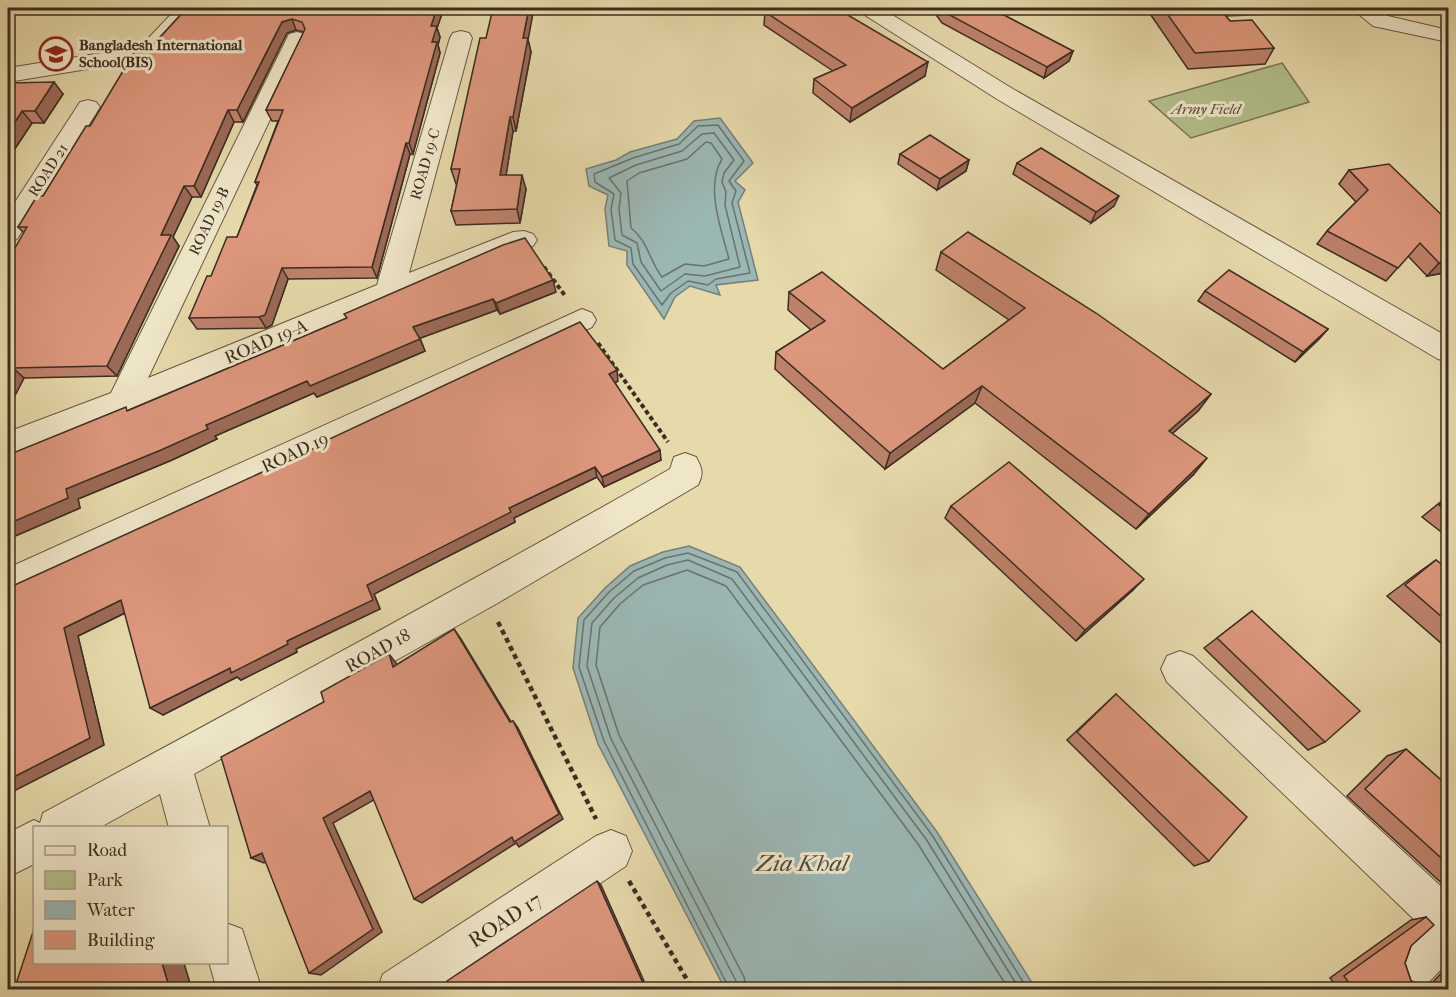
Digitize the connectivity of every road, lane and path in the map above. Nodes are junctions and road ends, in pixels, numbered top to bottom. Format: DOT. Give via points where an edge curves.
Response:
graph roads {
  1 [pos="188,8"];
  2 [pos="867,8"];
  3 [pos="1362,8"];
  4 [pos="1449,36"];
  5 [pos="461,38"];
  6 [pos="297,39"];
  7 [pos="8,75"];
  8 [pos="88,107"];
  9 [pos="8,233"];
  10 [pos="524,240"];
  11 [pos="390,291"];
  12 [pos="582,320"];
  13 [pos="1449,351"];
  14 [pos="121,403"];
  15 [pos="8,445"];
  16 [pos="685,466"];
  17 [pos="8,585"];
  18 [pos="484,593"];
  19 [pos="1180,669"];
  20 [pos="171,764"];
  21 [pos="62,826"];
  22 [pos="189,826"];
  23 [pos="33,842"];
  24 [pos="611,850"];
  25 [pos="8,856"];
  26 [pos="1449,922"];
  27 [pos="1449,932"];
  28 [pos="228,951"];
  29 [pos="1414,965"];
  30 [pos="240,990"];
  31 [pos="399,990"];
  32 [pos="693,990"];
  1 -- 7 [label="street" via="147,54"];
  2 -- 13 [label="street" via="1005,94"];
  3 -- 4 [label="street" via="1382,21"];
  5 -- 11 [label="street, ROAD 19-C"];
  6 -- 14 [label="street, ROAD 19-B"];
  8 -- 9 [label="street, ROAD 21"];
  10 -- 11 [label="street, ROAD 19-A"];
  10 -- 12 [label="path"];
  11 -- 14 [label="street, ROAD 19-A"];
  12 -- 16 [label="path"];
  12 -- 17 [label="street, ROAD 19"];
  14 -- 15 [label="street, ROAD 19-A"];
  16 -- 18 [label="street, ROAD 18" via="687,475"];
  18 -- 20 [label="street, ROAD 18"];
  18 -- 24 [label="path"];
  19 -- 26 [label="street"];
  20 -- 21 [label="street, ROAD 18"];
  20 -- 22 [label="street"];
  23 -- 25 [label="street"];
  24 -- 31 [label="street, ROAD 17"];
  24 -- 32 [label="path"];
  27 -- 29 [label="street"];
  28 -- 30 [label="street"];
}
